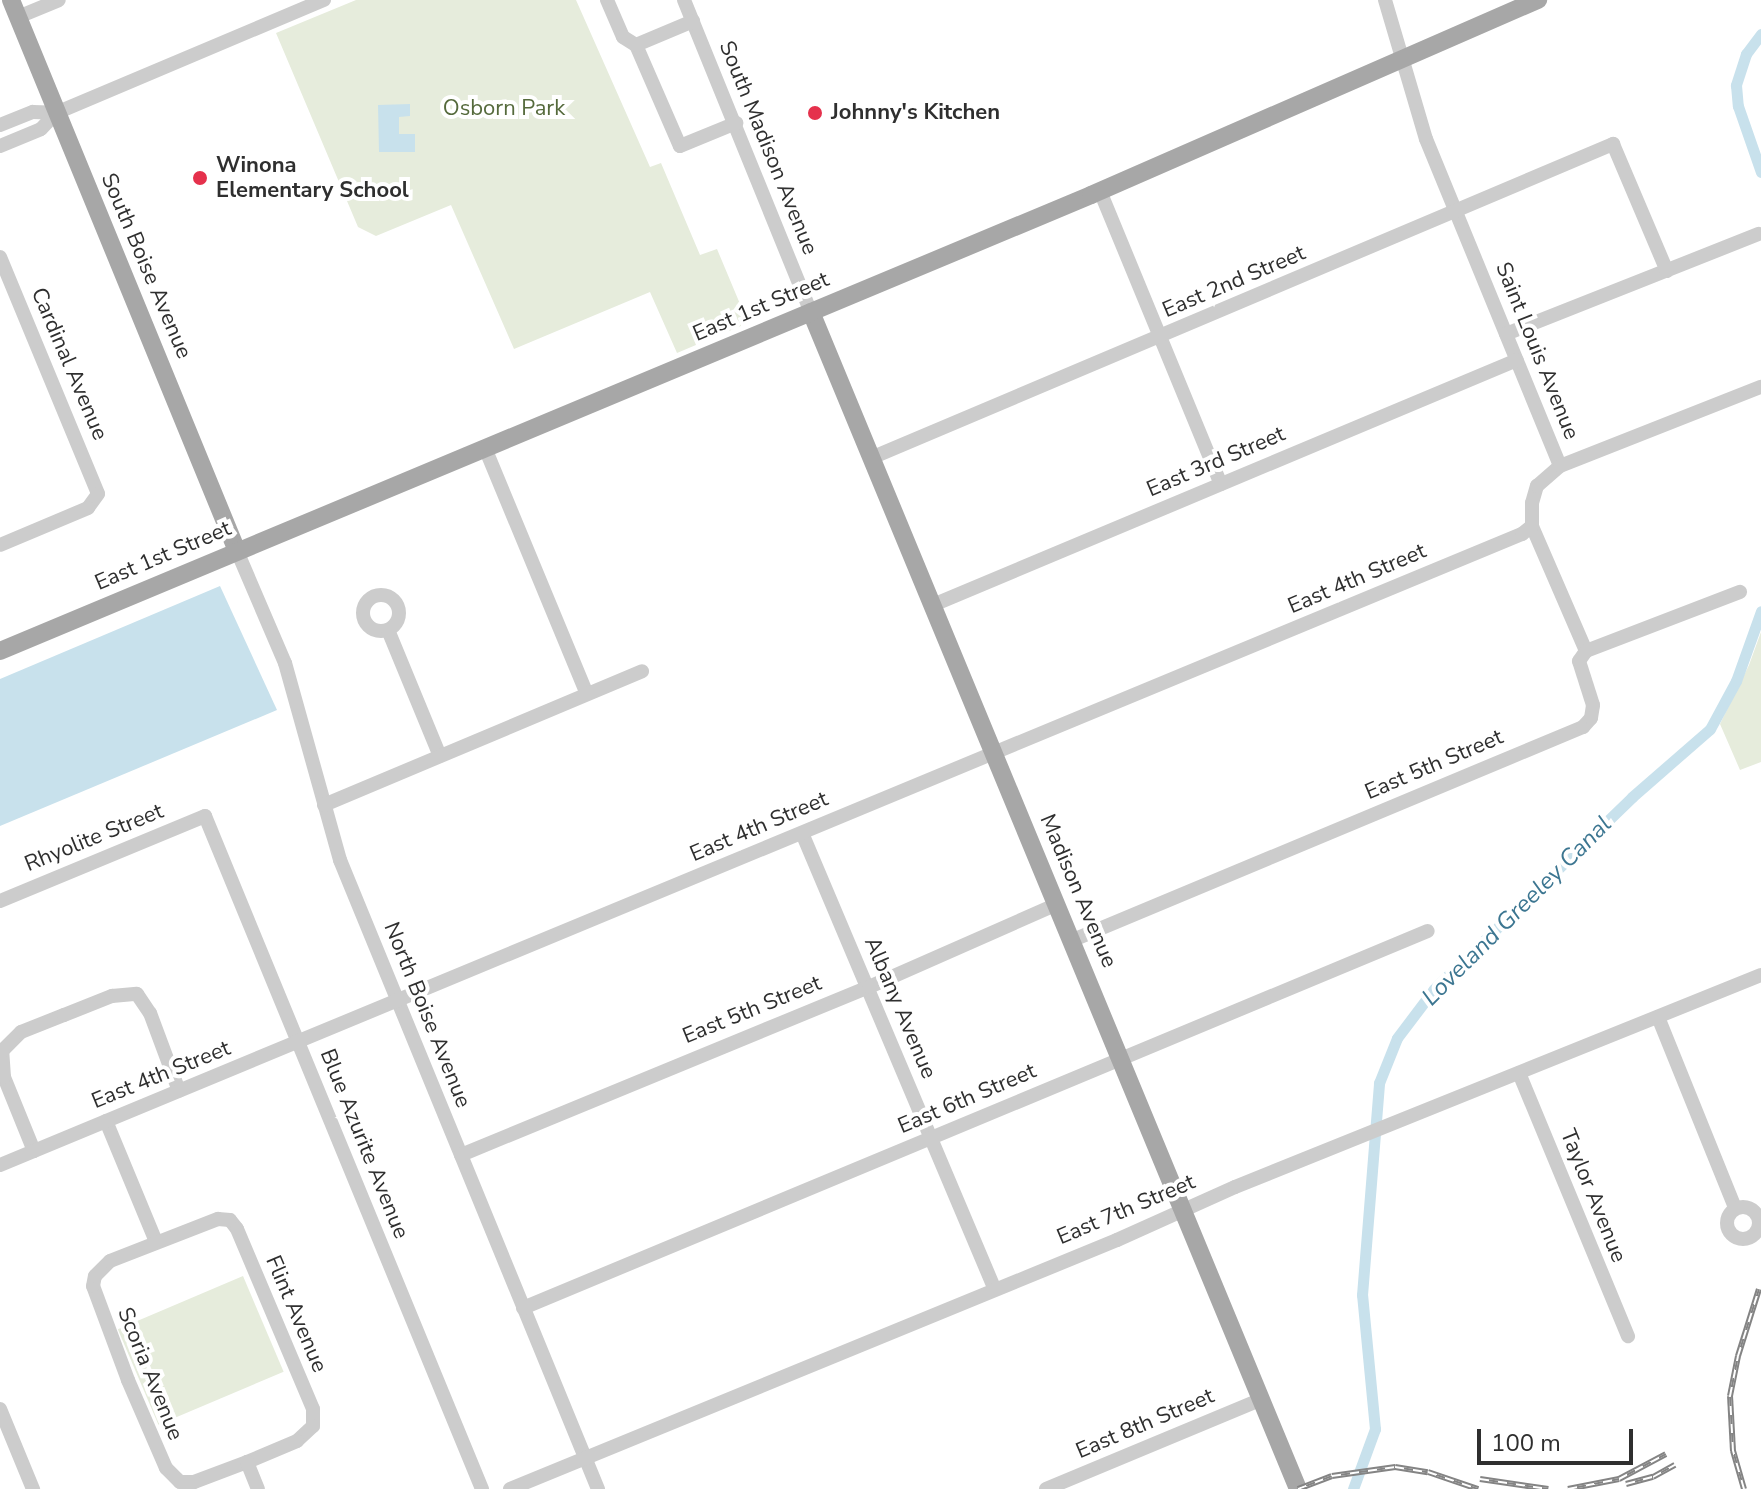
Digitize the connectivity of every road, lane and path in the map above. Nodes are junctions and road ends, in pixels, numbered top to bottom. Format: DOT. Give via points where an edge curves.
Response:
graph roads {
  1 [pos="59,0"];
  2 [pos="324,0"];
  3 [pos="607,0"];
  4 [pos="684,0"];
  5 [pos="1385,0"];
  6 [pos="1538,0"];
  7 [pos="14,8"];
  8 [pos="693,21"];
  9 [pos="636,45"];
  10 [pos="1402,57"];
  11 [pos="56,113"];
  12 [pos="736,123"];
  13 [pos="0,125"];
  14 [pos="0,146"];
  15 [pos="1100,191"];
  16 [pos="1456,211"];
  17 [pos="1759,234"];
  18 [pos="0,257"];
  19 [pos="1667,271"];
  20 [pos="811,312"];
  21 [pos="1506,334"];
  22 [pos="1162,337"];
  23 [pos="1517,360"];
  24 [pos="1761,387"];
  25 [pos="485,448"];
  26 [pos="871,458"];
  27 [pos="1560,466"];
  28 [pos="1221,484"];
  29 [pos="1532,526"];
  30 [pos="0,545"];
  31 [pos="237,551"];
  32 [pos="1740,592"];
  33 [pos="933,605"];
  34 [pos="388,630"];
  35 [pos="0,651"];
  36 [pos="1586,651"];
  37 [pos="642,671"];
  38 [pos="587,694"];
  39 [pos="995,753"];
  40 [pos="440,756"];
  41 [pos="324,805"];
  42 [pos="205,816"];
  43 [pos="802,833"];
  44 [pos="0,901"];
  45 [pos="1057,904"];
  46 [pos="1428,931"];
  47 [pos="1073,940"];
  48 [pos="1761,975"];
  49 [pos="869,987"];
  50 [pos="398,1001"];
  51 [pos="1658,1017"];
  52 [pos="299,1042"];
  53 [pos="1122,1058"];
  54 [pos="1519,1073"];
  55 [pos="179,1091"];
  56 [pos="106,1121"];
  57 [pos="931,1137"];
  58 [pos="34,1151"];
  59 [pos="461,1155"];
  60 [pos="0,1165"];
  61 [pos="1735,1208"];
  62 [pos="1185,1209"];
  63 [pos="156,1242"];
  64 [pos="995,1289"];
  65 [pos="523,1308"];
  66 [pos="1628,1336"];
  67 [pos="1262,1399"];
  68 [pos="0,1409"];
  69 [pos="585,1458"];
  70 [pos="247,1462"];
  71 [pos="33,1489"];
  72 [pos="258,1489"];
  73 [pos="482,1489"];
  74 [pos="510,1489"];
  75 [pos="598,1489"];
  76 [pos="1046,1489"];
  77 [pos="1298,1489"];
  1 -- 7 [label="street"];
  2 -- 11 [label="street"];
  3 -- 9 [label="street" via="623,37"];
  4 -- 8 [label="street, South Madison Avenue"];
  5 -- 10 [label="street, Saint Louis Avenue"];
  6 -- 10 [label="main road, East 1st Street"];
  7 -- 11 [label="main road, South Boise Avenue"];
  8 -- 9 [label="street"];
  8 -- 12 [label="street, South Madison Avenue"];
  9 -- 12 [label="street" via="680,146"];
  10 -- 15 [label="main road, East 1st Street"];
  10 -- 16 [label="street, Saint Louis Avenue" via="1426,139"];
  11 -- 13 [label="street" via="33,112"];
  11 -- 14 [label="street" via="41,129"];
  11 -- 31 [label="main road, South Boise Avenue"];
  12 -- 20 [label="street, South Madison Avenue"];
  15 -- 20 [label="main road, East 1st Street"];
  15 -- 22 [label="street"];
  16 -- 19 [label="street, East 2nd Street" via="1613,144"];
  16 -- 21 [label="street, Saint Louis Avenue"];
  16 -- 22 [label="street, East 2nd Street"];
  17 -- 19 [label="street"];
  18 -- 30 [label="street, Cardinal Avenue" via="96,488 96,501 88,508"];
  19 -- 21 [label="street"];
  20 -- 25 [label="main road, East 1st Street"];
  20 -- 26 [label="main road, Madison Avenue"];
  21 -- 23 [label="street, Saint Louis Avenue"];
  22 -- 26 [label="street, East 2nd Street"];
  22 -- 28 [label="street"];
  23 -- 27 [label="street, Saint Louis Avenue"];
  23 -- 28 [label="street, East 3rd Street"];
  24 -- 27 [label="street"];
  25 -- 31 [label="main road, East 1st Street"];
  25 -- 38 [label="street"];
  26 -- 33 [label="main road, Madison Avenue"];
  27 -- 29 [label="street, Saint Louis Avenue" via="1533,492"];
  28 -- 33 [label="street, East 3rd Street"];
  29 -- 36 [label="street"];
  29 -- 39 [label="street, East 4th Street" via="1526,533"];
  31 -- 35 [label="main road, East 1st Street"];
  31 -- 41 [label="street, North Boise Avenue" via="285,663"];
  32 -- 36 [label="street"];
  33 -- 39 [label="main road, Madison Avenue"];
  34 -- 40 [label="street"];
  36 -- 47 [label="street, East 5th Street" via="1579,661 1593,712 1583,727"];
  37 -- 38 [label="street"];
  38 -- 40 [label="street"];
  39 -- 43 [label="street, East 4th Street"];
  39 -- 45 [label="main road, Madison Avenue"];
  40 -- 41 [label="street"];
  41 -- 50 [label="street, North Boise Avenue" via="340,860"];
  42 -- 44 [label="street, Rhyolite Street"];
  42 -- 52 [label="street, Blue Azurite Avenue"];
  43 -- 49 [label="street, Albany Avenue"];
  43 -- 50 [label="street, East 4th Street"];
  45 -- 47 [label="main road, Madison Avenue"];
  45 -- 49 [label="street, East 5th Street"];
  46 -- 53 [label="street, East 6th Street"];
  47 -- 53 [label="main road, Madison Avenue"];
  48 -- 51 [label="street, East 7th Street"];
  49 -- 57 [label="street, Albany Avenue"];
  49 -- 59 [label="street, East 5th Street"];
  50 -- 52 [label="street, East 4th Street"];
  50 -- 59 [label="street, North Boise Avenue"];
  51 -- 54 [label="street, East 7th Street"];
  51 -- 61 [label="street"];
  52 -- 55 [label="street, East 4th Street"];
  52 -- 73 [label="street, Blue Azurite Avenue"];
  53 -- 57 [label="street, East 6th Street"];
  53 -- 62 [label="main road, Madison Avenue"];
  54 -- 62 [label="street, East 7th Street"];
  54 -- 66 [label="street, Taylor Avenue"];
  55 -- 56 [label="street, East 4th Street"];
  55 -- 58 [label="street" via="150,1013 137,994 112,996 21,1032 2,1051 4,1077"];
  56 -- 58 [label="street, East 4th Street"];
  56 -- 63 [label="street"];
  57 -- 64 [label="street, Albany Avenue"];
  57 -- 65 [label="street, East 6th Street"];
  58 -- 60 [label="street, East 4th Street"];
  59 -- 65 [label="street, North Boise Avenue"];
  62 -- 64 [label="street, East 7th Street"];
  62 -- 67 [label="main road, Madison Avenue"];
  63 -- 70 [label="street, Scoria Avenue" via="110,1261 95,1276 95,1298 128,1380 166,1468 180,1482 194,1482"];
  63 -- 70 [label="street, Flint Avenue" via="206,1222 230,1220 313,1409 313,1426 297,1441"];
  64 -- 69 [label="street, East 7th Street"];
  65 -- 69 [label="street, North Boise Avenue"];
  67 -- 76 [label="street, East 8th Street"];
  67 -- 77 [label="main road, Madison Avenue"];
  68 -- 71 [label="street"];
  69 -- 74 [label="street, East 7th Street"];
  69 -- 75 [label="street, North Boise Avenue"];
  70 -- 72 [label="street"];
}
